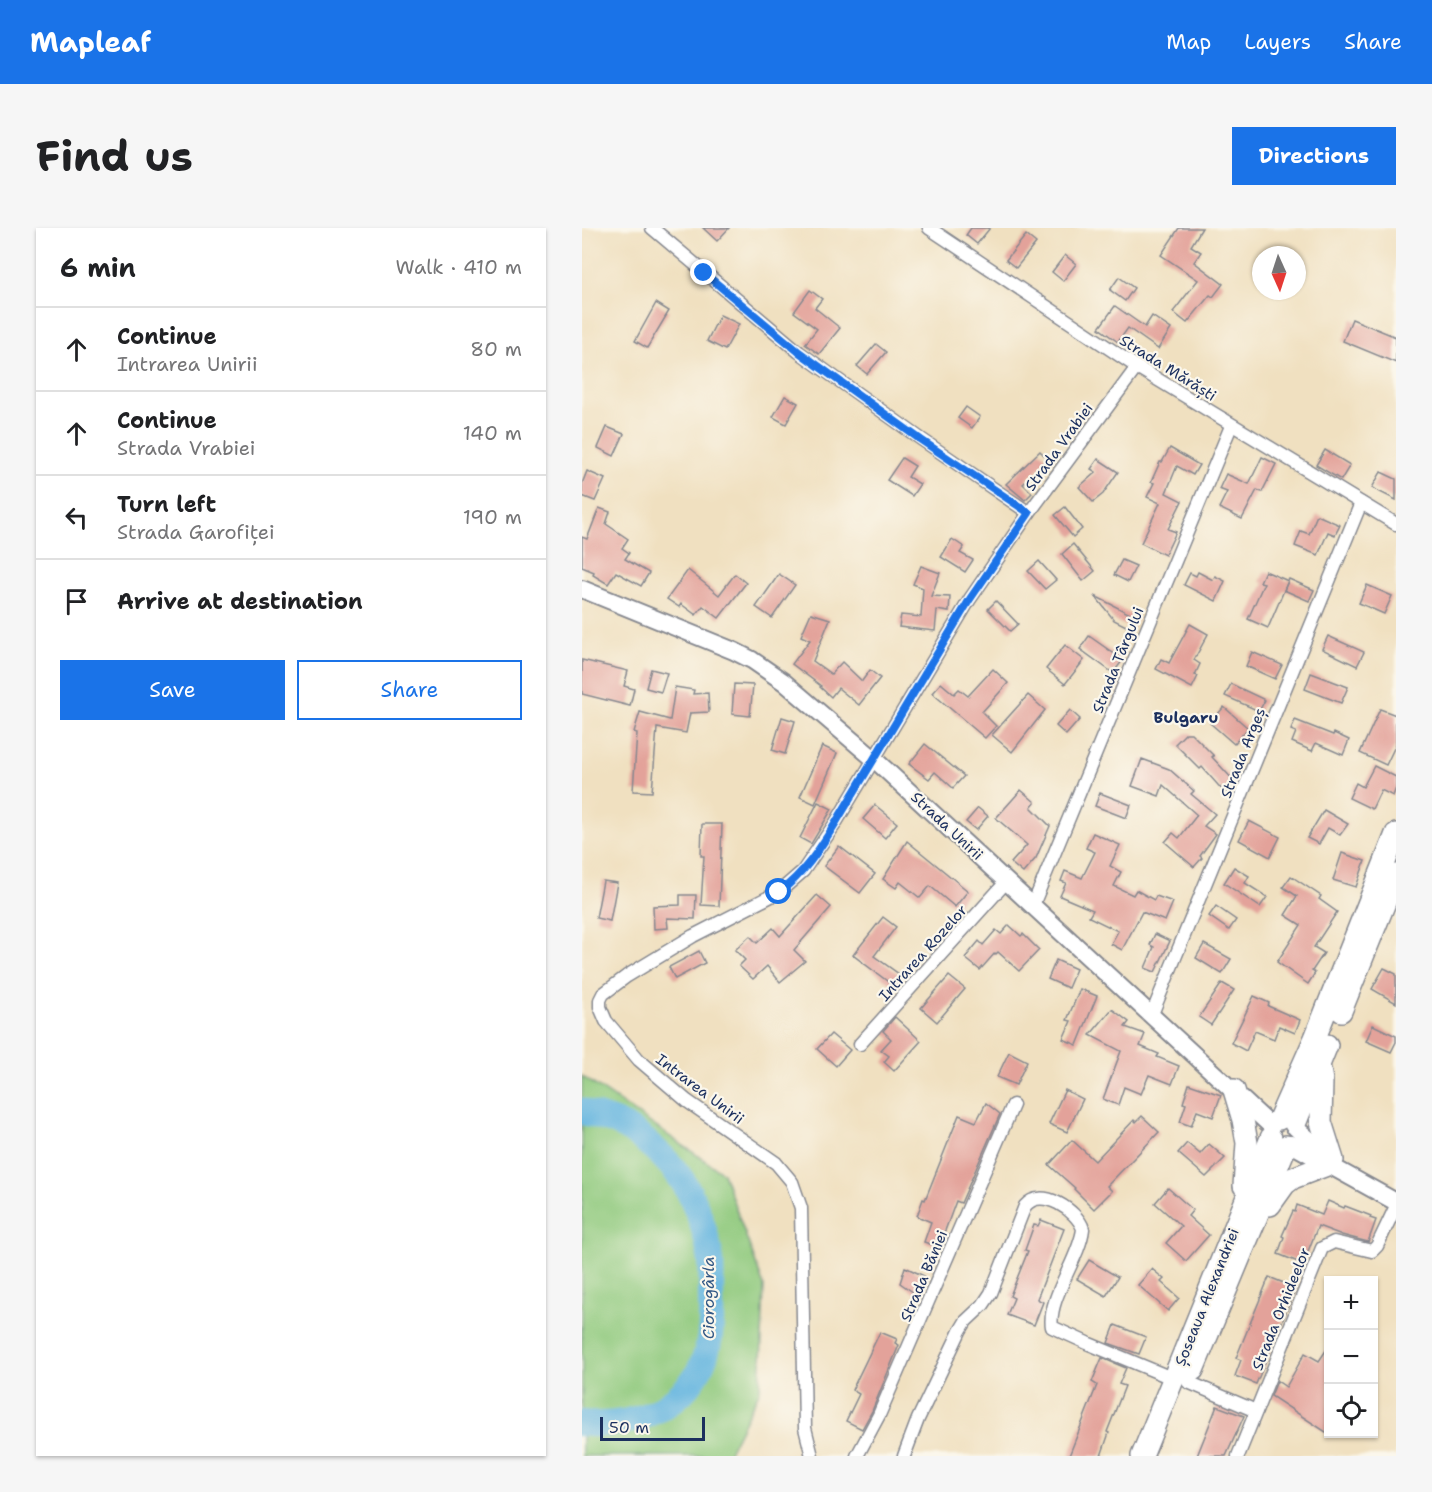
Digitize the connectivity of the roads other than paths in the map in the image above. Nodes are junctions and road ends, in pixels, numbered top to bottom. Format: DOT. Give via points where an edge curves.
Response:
graph roads {
  1 [pos="652,228"];
  2 [pos="929,228"];
  3 [pos="1137,367"];
  4 [pos="1231,426"];
  5 [pos="1361,503"];
  6 [pos="1029,513"];
  7 [pos="1396,524"];
  8 [pos="582,589"];
  9 [pos="874,759"];
  10 [pos="1396,834"];
  11 [pos="1396,875"];
  12 [pos="1007,881"];
  13 [pos="1033,905"];
  14 [pos="1152,1014"];
  15 [pos="860,1044"];
  16 [pos="1319,1066"];
  17 [pos="1234,1090"];
  18 [pos="1013,1105"];
  19 [pos="1284,1132"];
  20 [pos="1330,1162"];
  21 [pos="1396,1204"];
  22 [pos="1258,1214"];
  23 [pos="1237,1221"];
  24 [pos="1181,1380"];
  25 [pos="1256,1411"];
  26 [pos="812,1456"];
  27 [pos="856,1456"];
  28 [pos="904,1456"];
  29 [pos="1142,1456"];
  30 [pos="1157,1456"];
  31 [pos="1238,1456"];
  1 -- 6 [label="street" via="799,352"];
  2 -- 3 [label="street, Strada Mărăști"];
  3 -- 4 [label="street, Strada Mărăști"];
  3 -- 6 [label="street, Strada Vrabiei"];
  4 -- 5 [label="street, Strada Mărăști"];
  4 -- 13 [label="street, Strada Târgului"];
  5 -- 7 [label="street, Strada Mărăști"];
  5 -- 14 [label="street, Strada Argeș"];
  6 -- 9 [label="street, Strada Vrabiei" via="970,599"];
  8 -- 9 [label="main road, Strada Unirii" via="752,660 784,682"];
  9 -- 12 [label="main road, Strada Unirii"];
  9 -- 26 [label="street, Intrarea Unirii" via="812,860 788,886 627,976 603,994 599,1003 606,1020 650,1072 776,1163 792,1182 801,1208 806,1428"];
  10 -- 19 [label="highway, Șoseaua Alexandriei" via="1315,1038"];
  11 -- 16 [label="highway, Șoseaua Alexandriei"];
  12 -- 13 [label="main road, Strada Unirii"];
  12 -- 15 [label="street, Intrarea Rozelor"];
  13 -- 14 [label="main road, Strada Unirii"];
  14 -- 17 [label="main road, Strada Unirii"];
  16 -- 19 [label="highway, Șoseaua Alexandriei"];
  16 -- 20 [label="highway" via="1321,1122"];
  17 -- 19 [label="main road, Strada Unirii"];
  17 -- 23 [label="highway" via="1247,1143"];
  18 -- 27 [label="street, Strada Băniei" via="884,1405"];
  19 -- 20 [label="main road, Strada Unirii"];
  19 -- 22 [label="highway, Șoseaua Alexandriei"];
  19 -- 23 [label="highway, Șoseaua Alexandriei"];
  20 -- 21 [label="main road, Strada Unirii"];
  20 -- 22 [label="highway" via="1293,1178 1272,1204"];
  21 -- 25 [label="street, Strada Orhideelor" via="1372,1251 1334,1242 1322,1248"];
  22 -- 24 [label="highway, Șoseaua Alexandriei"];
  23 -- 24 [label="highway, Șoseaua Alexandriei"];
  24 -- 25 [label="street"];
  24 -- 28 [label="street" via="1052,1326 1051,1318 1083,1229 1054,1201 1035,1198 1025,1206 991,1293 960,1331"];
  24 -- 29 [label="highway, Șoseaua Alexandriei"];
  24 -- 30 [label="highway, Șoseaua Alexandriei"];
  25 -- 31 [label="street, Strada Orhideelor"];
}
